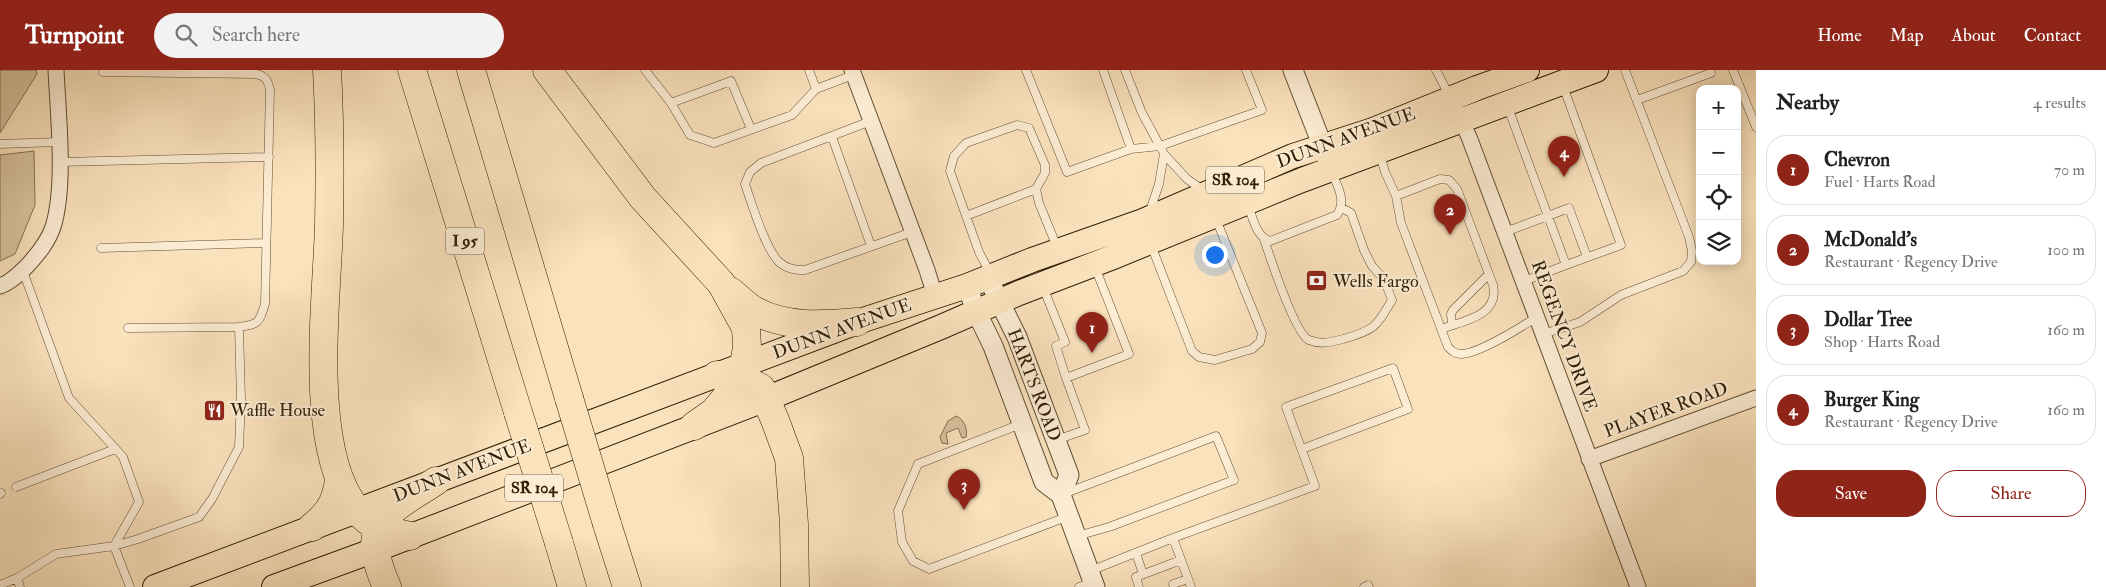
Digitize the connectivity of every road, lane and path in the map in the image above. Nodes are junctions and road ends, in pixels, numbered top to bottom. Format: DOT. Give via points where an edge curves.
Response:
graph roads {
  1 [pos="56,70"];
  2 [pos="328,70"];
  3 [pos="412,70"];
  4 [pos="471,70"];
  5 [pos="547,70"];
  6 [pos="645,70"];
  7 [pos="809,70"];
  8 [pos="1026,70"];
  9 [pos="1104,70"];
  10 [pos="1125,70"];
  11 [pos="1246,70"];
  12 [pos="1293,70"];
  13 [pos="1436,70"];
  14 [pos="1527,70"];
  15 [pos="1596,70"];
  16 [pos="1625,70"];
  17 [pos="1734,70"];
  18 [pos="103,72"];
  19 [pos="853,72"];
  20 [pos="1712,72"];
  21 [pos="1562,83"];
  22 [pos="816,88"];
  23 [pos="1452,98"];
  24 [pos="1637,100"];
  25 [pos="670,103"];
  26 [pos="1507,103"];
  27 [pos="1461,120"];
  28 [pos="871,121"];
  29 [pos="1755,122"];
  30 [pos="751,129"];
  31 [pos="832,137"];
  32 [pos="59,142"];
  33 [pos="0,144"];
  34 [pos="1160,146"];
  35 [pos="1324,146"];
  36 [pos="1131,149"];
  37 [pos="1379,151"];
  38 [pos="1164,154"];
  39 [pos="268,157"];
  40 [pos="60,162"];
  41 [pos="1331,169"];
  42 [pos="1036,189"];
  43 [pos="1206,192"];
  44 [pos="1396,196"];
  45 [pos="1247,202"];
  46 [pos="1342,208"];
  47 [pos="1214,215"];
  48 [pos="966,216"];
  49 [pos="1547,216"];
  50 [pos="1148,230"];
  51 [pos="912,232"];
  52 [pos="1505,232"];
  53 [pos="1264,239"];
  54 [pos="266,243"];
  55 [pos="871,246"];
  56 [pos="101,248"];
  57 [pos="1059,251"];
  58 [pos="1587,257"];
  59 [pos="1093,263"];
  60 [pos="1566,265"];
  61 [pos="23,270"];
  62 [pos="1489,274"];
  63 [pos="982,280"];
  64 [pos="1524,281"];
  65 [pos="721,283"];
  66 [pos="1042,284"];
  67 [pos="0,286"];
  68 [pos="935,296"];
  69 [pos="1000,302"];
  70 [pos="976,311"];
  71 [pos="1536,317"];
  72 [pos="857,322"];
  73 [pos="1452,325"];
  74 [pos="239,327"];
  75 [pos="128,328"];
  76 [pos="1441,329"];
  77 [pos="1543,334"];
  78 [pos="735,372"];
  79 [pos="1066,378"];
  80 [pos="766,398"];
  81 [pos="1756,398"];
  82 [pos="1021,424"];
  83 [pos="694,426"];
  84 [pos="1056,440"];
  85 [pos="115,449"];
  86 [pos="1302,449"];
  87 [pos="1589,458"];
  88 [pos="339,481"];
  89 [pos="436,481"];
  90 [pos="16,487"];
  91 [pos="1061,495"];
  92 [pos="1069,516"];
  93 [pos="312,527"];
  94 [pos="370,530"];
  95 [pos="410,536"];
  96 [pos="1077,536"];
  97 [pos="1173,538"];
  98 [pos="114,546"];
  99 [pos="1136,553"];
  100 [pos="1181,560"];
  101 [pos="1143,574"];
  102 [pos="17,578"];
  103 [pos="1090,582"];
  104 [pos="1189,583"];
  105 [pos="1173,584"];
  106 [pos="0,585"];
  107 [pos="20,587"];
  108 [pos="130,587"];
  109 [pos="155,587"];
  110 [pos="274,587"];
  111 [pos="387,587"];
  112 [pos="572,587"];
  113 [pos="627,587"];
  114 [pos="795,587"];
  115 [pos="1138,587"];
  116 [pos="1364,587"];
  117 [pos="1369,587"];
  118 [pos="1638,587"];
  1 -- 32 [label="street"];
  2 -- 88 [label="highway" via="331,133 324,394 326,422"];
  3 -- 112 [label="highway, I 95, bridge"];
  4 -- 113 [label="highway, bridge"];
  5 -- 65 [label="highway" via="643,198"];
  6 -- 25 [label="lane"];
  7 -- 22 [label="lane"];
  8 -- 36 [label="lane" via="1067,172"];
  9 -- 36 [label="lane"];
  10 -- 34 [label="lane" via="1142,113"];
  11 -- 34 [label="lane" via="1262,110"];
  12 -- 35 [label="street"];
  13 -- 23 [label="lane"];
  14 -- 23 [label="main road, DUNN AVENUE / SR 104"];
  15 -- 21 [label="main road, DUNN AVENUE / SR 104"];
  16 -- 24 [label="lane"];
  17 -- 29 [label="lane"];
  18 -- 39 [label="lane" via="264,76 270,90"];
  19 -- 22 [label="lane"];
  19 -- 28 [label="street"];
  20 -- 24 [label="lane"];
  21 -- 26 [label="main road, DUNN AVENUE / SR 104"];
  21 -- 58 [label="lane" via="1621,245"];
  22 -- 30 [label="lane" via="792,115"];
  23 -- 27 [label="street, REGENCY DRIVE"];
  23 -- 35 [label="main road, DUNN AVENUE / SR 104"];
  24 -- 77 [label="lane" via="1689,237 1691,262 1683,271 1622,295 1580,322"];
  25 -- 30 [label="lane" via="690,135 714,143"];
  25 -- 30 [label="lane" via="731,81"];
  26 -- 27 [label="main road, DUNN AVENUE / SR 104"];
  26 -- 49 [label="lane"];
  27 -- 37 [label="main road, DUNN AVENUE / SR 104"];
  27 -- 52 [label="street, REGENCY DRIVE"];
  28 -- 31 [label="lane"];
  28 -- 51 [label="street"];
  31 -- 55 [label="lane"];
  31 -- 55 [label="lane" via="761,163 750,172 745,184 766,239 779,262 793,270 804,270"];
  32 -- 33 [label="lane"];
  32 -- 40 [label="street"];
  34 -- 36 [label="lane"];
  34 -- 38 [label="lane"];
  35 -- 41 [label="street"];
  35 -- 43 [label="main road, DUNN AVENUE / SR 104"];
  37 -- 41 [label="main road, DUNN AVENUE / SR 104"];
  37 -- 44 [label="lane"];
  38 -- 43 [label="lane" via="1187,179"];
  38 -- 50 [label="lane"];
  39 -- 40 [label="lane"];
  39 -- 54 [label="lane"];
  40 -- 61 [label="street" via="57,208 52,228 40,251"];
  41 -- 45 [label="main road, DUNN AVENUE / SR 104"];
  41 -- 46 [label="lane"];
  42 -- 48 [label="lane"];
  42 -- 48 [label="lane" via="1045,173 1045,166 1029,128 1017,125 966,143 954,156 950,171"];
  42 -- 57 [label="lane"];
  43 -- 50 [label="main road, DUNN AVENUE / SR 104"];
  44 -- 62 [label="lane" via="1440,179 1449,180 1457,189"];
  44 -- 76 [label="lane" via="1401,223"];
  45 -- 47 [label="main road, DUNN AVENUE / SR 104"];
  45 -- 53 [label="lane"];
  46 -- 53 [label="lane" via="1337,215 1270,241"];
  46 -- 53 [label="lane" via="1351,213 1364,250 1384,279 1392,300 1376,326 1357,335 1323,344 1307,340 1297,326"];
  47 -- 50 [label="main road, DUNN AVENUE / SR 104"];
  47 -- 50 [label="lane" via="1262,332 1260,342 1252,348 1215,360 1199,357 1192,351"];
  48 -- 63 [label="lane" via="979,252"];
  49 -- 52 [label="lane"];
  49 -- 58 [label="lane" via="1569,208"];
  49 -- 60 [label="lane"];
  50 -- 57 [label="main road, DUNN AVENUE / SR 104"];
  50 -- 59 [label="main road, DUNN AVENUE / SR 104" via="1113,257"];
  51 -- 55 [label="lane"];
  51 -- 68 [label="street"];
  52 -- 64 [label="street, REGENCY DRIVE"];
  54 -- 56 [label="lane"];
  54 -- 74 [label="lane" via="265,304 255,324"];
  57 -- 63 [label="main road, DUNN AVENUE / SR 104"];
  58 -- 60 [label="lane"];
  59 -- 66 [label="main road, DUNN AVENUE / SR 104"];
  59 -- 79 [label="lane" via="1129,354"];
  60 -- 64 [label="lane"];
  61 -- 67 [label="street"];
  61 -- 85 [label="lane" via="69,398"];
  62 -- 73 [label="lane" via="1453,310"];
  62 -- 73 [label="lane" via="1495,292 1489,308 1482,314"];
  63 -- 68 [label="main road, DUNN AVENUE / SR 104"];
  63 -- 69 [label="street, HARTS ROAD"];
  63 -- 70 [label="street, HARTS ROAD"];
  64 -- 71 [label="street, REGENCY DRIVE"];
  65 -- 72 [label="highway" via="754,310 790,323"];
  65 -- 78 [label="highway" via="746,328 747,346"];
  66 -- 69 [label="main road, DUNN AVENUE / SR 104"];
  66 -- 79 [label="lane" via="1065,342 1056,346"];
  68 -- 72 [label="main road, DUNN AVENUE / SR 104"];
  69 -- 70 [label="main road, DUNN AVENUE / SR 104"];
  69 -- 84 [label="street, HARTS ROAD" via="1017,337"];
  70 -- 80 [label="main road, DUNN AVENUE / SR 104"];
  70 -- 82 [label="street, HARTS ROAD" via="993,346"];
  71 -- 76 [label="lane" via="1512,332 1463,354 1454,353 1448,347"];
  71 -- 77 [label="street, REGENCY DRIVE"];
  72 -- 78 [label="main road, DUNN AVENUE / SR 104"];
  73 -- 76 [label="lane"];
  74 -- 75 [label="lane"];
  74 -- 98 [label="lane" via="239,447 212,499 199,516"];
  77 -- 87 [label="street, REGENCY DRIVE"];
  78 -- 80 [label="highway" via="761,388"];
  78 -- 83 [label="highway" via="714,412"];
  78 -- 89 [label="main road, DUNN AVENUE / SR 104"];
  79 -- 84 [label="lane" via="1085,430"];
  80 -- 83 [label="main road, DUNN AVENUE / SR 104"];
  80 -- 114 [label="highway" via="789,458"];
  81 -- 87 [label="street, PLAYER ROAD"];
  82 -- 91 [label="street, HARTS ROAD" via="1044,482"];
  82 -- 92 [label="lane" via="918,464 898,510 902,542 913,561 929,570"];
  83 -- 95 [label="main road, DUNN AVENUE / SR 104"];
  84 -- 91 [label="street, HARTS ROAD" via="1069,475"];
  85 -- 90 [label="lane"];
  85 -- 98 [label="lane" via="123,457 139,502"];
  86 -- 86 [label="lane" via="1286,407 1393,368 1408,409"];
  86 -- 97 [label="lane" via="1315,486"];
  87 -- 118 [label="street, REGENCY DRIVE"];
  88 -- 93 [label="highway" via="336,500"];
  88 -- 94 [label="highway"];
  89 -- 94 [label="highway" via="395,508"];
  91 -- 92 [label="street, HARTS ROAD"];
  91 -- 96 [label="lane" via="1216,436 1234,480"];
  92 -- 96 [label="street, HARTS ROAD"];
  93 -- 94 [label="main road"];
  93 -- 109 [label="main road"];
  94 -- 95 [label="highway"];
  94 -- 110 [label="main road"];
  94 -- 111 [label="highway" via="378,567"];
  96 -- 103 [label="street, HARTS ROAD"];
  97 -- 99 [label="lane"];
  97 -- 100 [label="lane"];
  98 -- 102 [label="lane" via="56,554"];
  98 -- 108 [label="lane"];
  99 -- 101 [label="lane"];
  99 -- 103 [label="lane"];
  100 -- 101 [label="lane"];
  100 -- 104 [label="lane"];
  101 -- 115 [label="lane" via="1136,577"];
  102 -- 106 [label="lane"];
  102 -- 107 [label="lane"];
  104 -- 105 [label="lane"];
  116 -- 117 [label="lane"];
}
